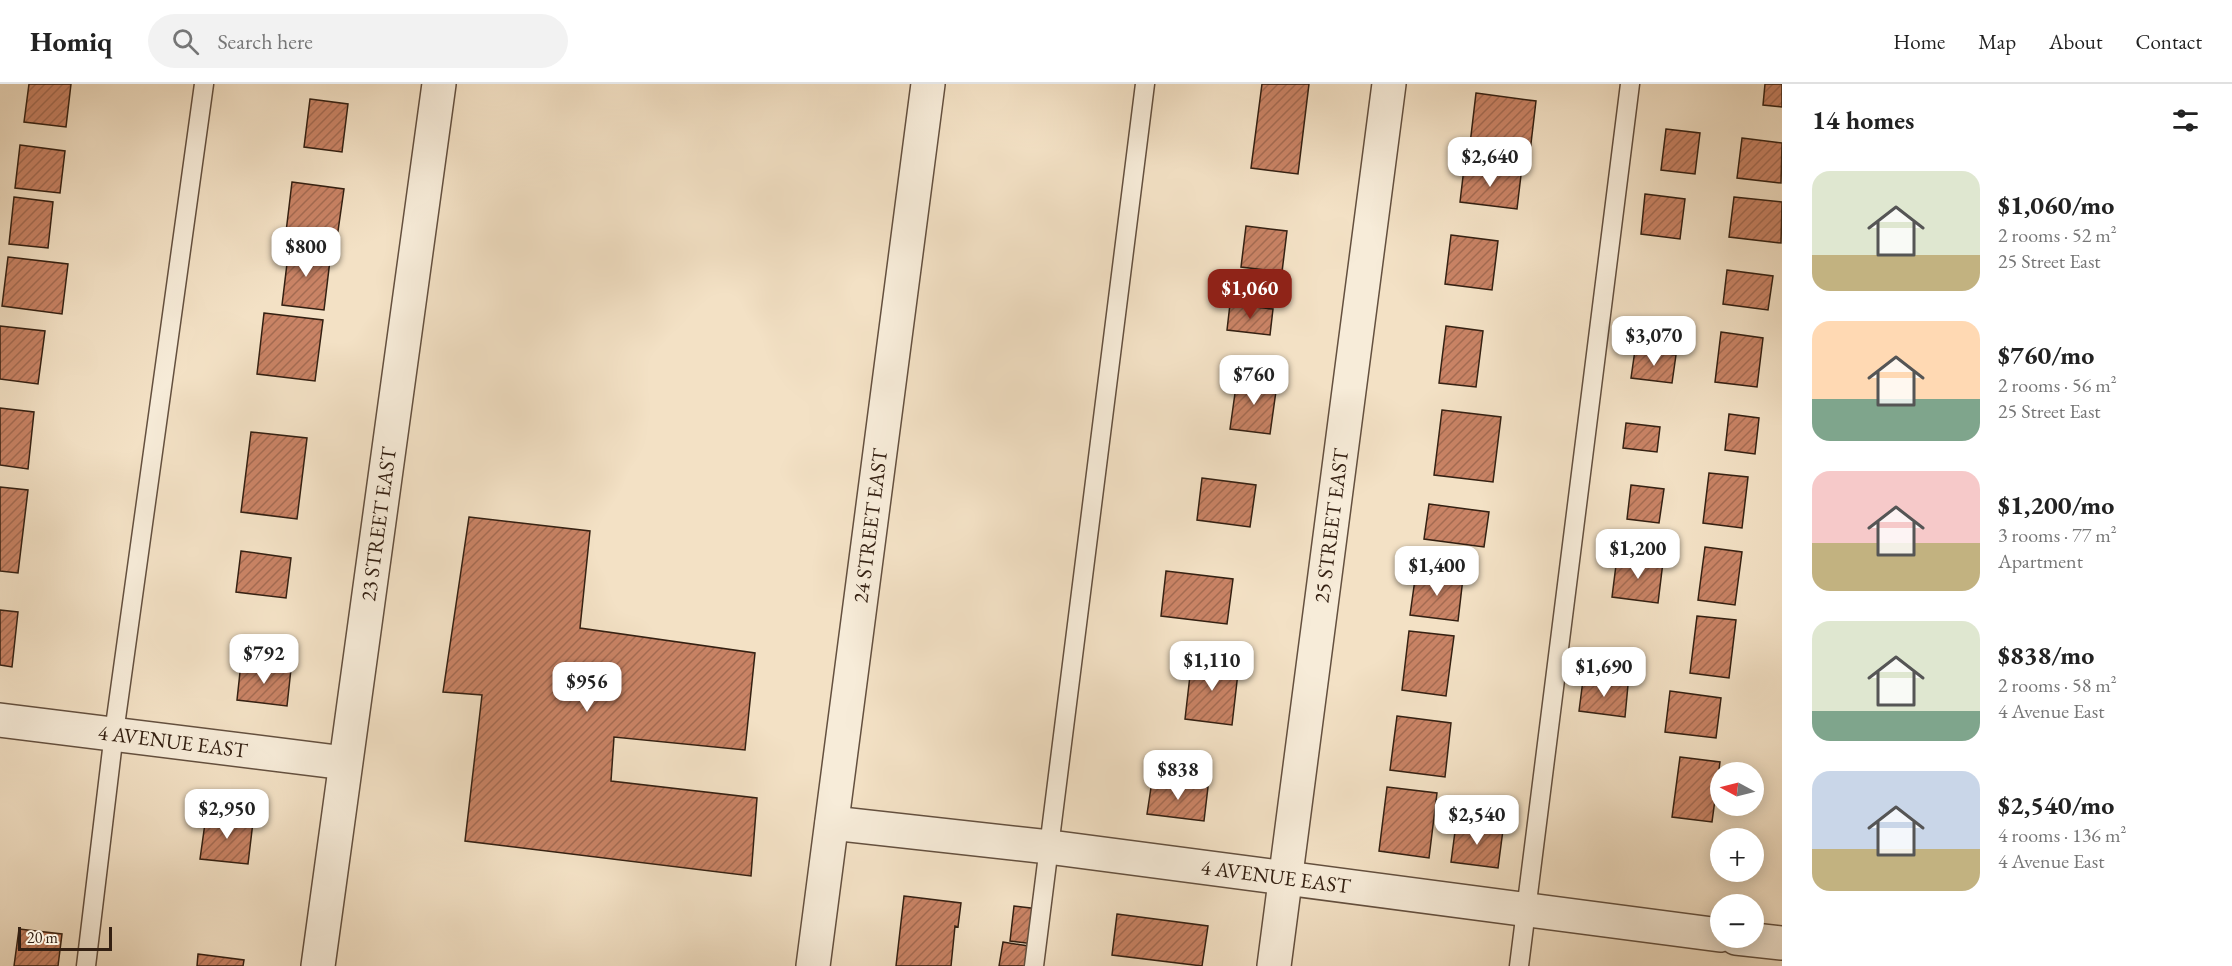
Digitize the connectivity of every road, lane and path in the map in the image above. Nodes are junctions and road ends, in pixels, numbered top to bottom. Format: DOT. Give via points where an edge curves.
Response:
graph roads {
  1 [pos="204,84"];
  2 [pos="439,84"];
  3 [pos="928,84"];
  4 [pos="1145,84"];
  5 [pos="1389,84"];
  6 [pos="1630,84"];
  7 [pos="0,720"];
  8 [pos="114,733"];
  9 [pos="345,763"];
  10 [pos="832,823"];
  11 [pos="1050,847"];
  12 [pos="1285,878"];
  13 [pos="1526,910"];
  14 [pos="1710,934"];
  15 [pos="1764,942"];
  16 [pos="1782,944"];
  17 [pos="86,966"];
  18 [pos="318,966"];
  19 [pos="813,966"];
  20 [pos="1034,966"];
  21 [pos="1274,966"];
  22 [pos="1519,966"];
  1 -- 8 [label="lane"];
  2 -- 9 [label="street, 23 STREET EAST"];
  3 -- 10 [label="street, 24 STREET EAST"];
  4 -- 11 [label="lane"];
  5 -- 12 [label="street, 25 STREET EAST"];
  6 -- 13 [label="lane"];
  7 -- 8 [label="street, 4 AVENUE EAST"];
  8 -- 9 [label="street, 4 AVENUE EAST"];
  8 -- 17 [label="lane"];
  9 -- 18 [label="street, 23 STREET EAST"];
  10 -- 11 [label="street, 4 AVENUE EAST"];
  10 -- 19 [label="street, 24 STREET EAST"];
  11 -- 12 [label="street, 4 AVENUE EAST"];
  11 -- 20 [label="lane"];
  12 -- 13 [label="street, 4 AVENUE EAST"];
  12 -- 21 [label="street, 25 STREET EAST"];
  13 -- 14 [label="street, 4 AVENUE EAST"];
  13 -- 22 [label="lane"];
  15 -- 16 [label="street"];
}
